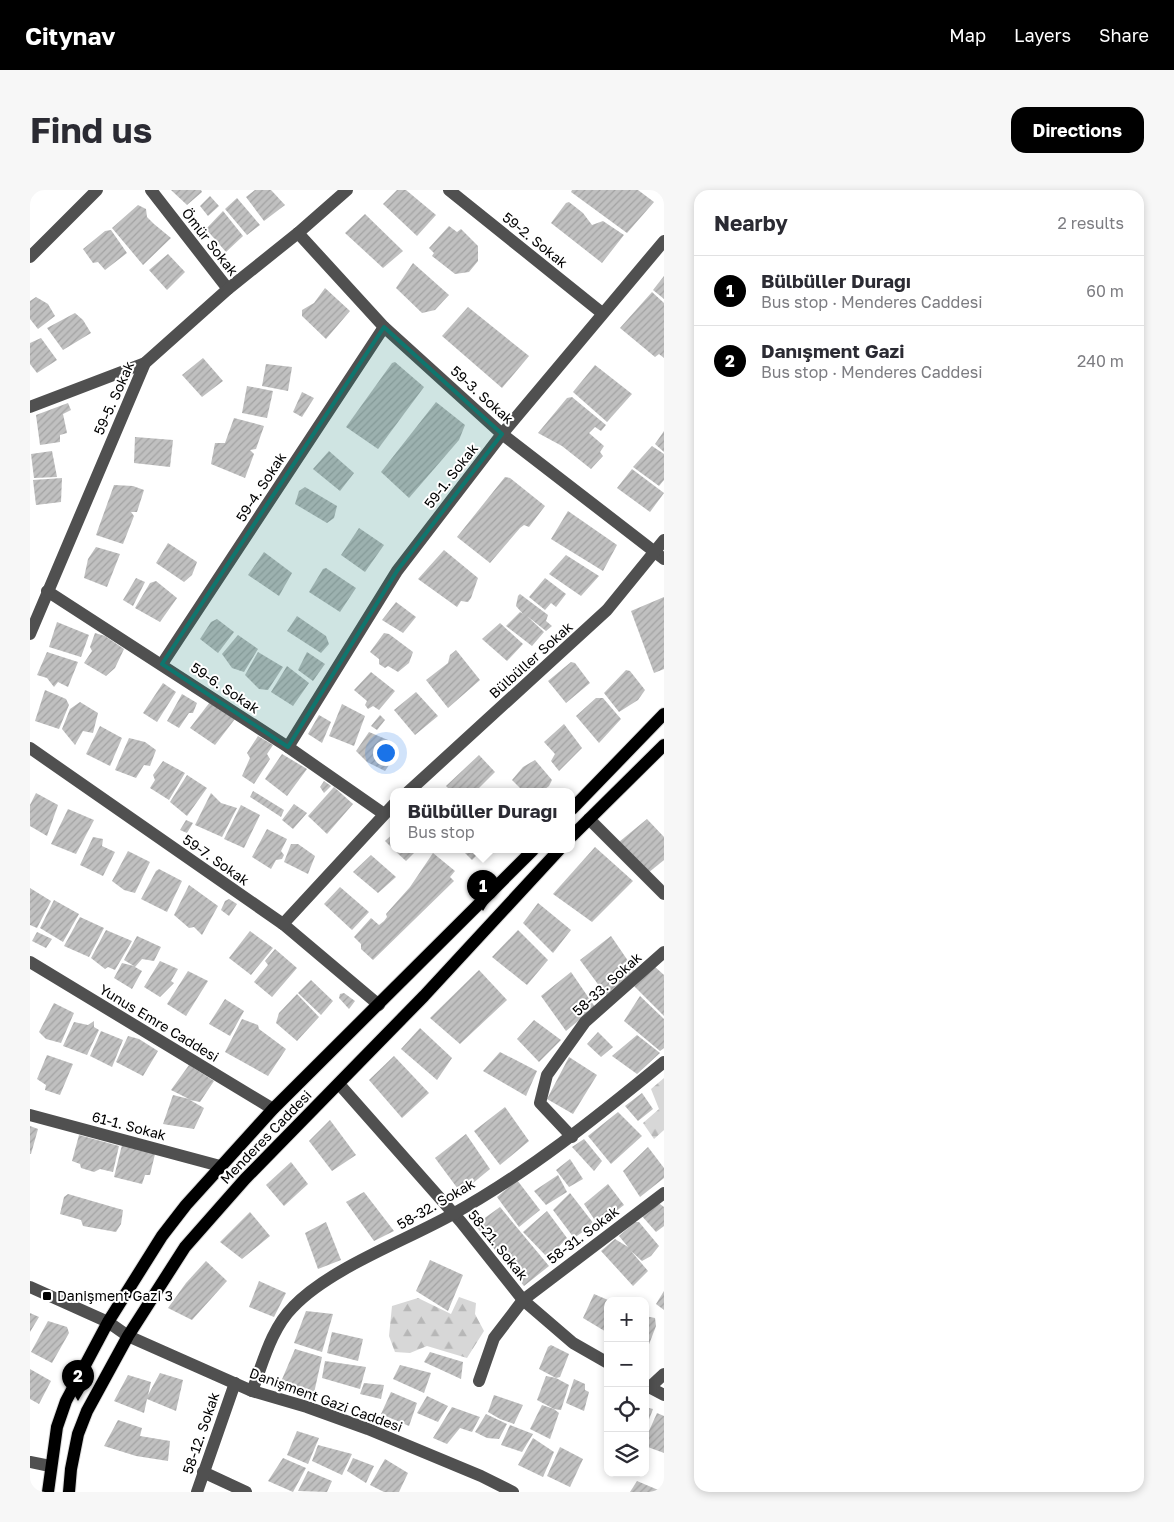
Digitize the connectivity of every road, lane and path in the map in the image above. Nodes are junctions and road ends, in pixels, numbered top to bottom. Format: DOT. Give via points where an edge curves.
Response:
graph roads {
  1 [pos="96,190"];
  2 [pos="151,190"];
  3 [pos="347,190"];
  4 [pos="449,190"];
  5 [pos="298,233"];
  6 [pos="664,241"];
  7 [pos="30,257"];
  8 [pos="228,289"];
  9 [pos="602,313"];
  10 [pos="384,327"];
  11 [pos="145,363"];
  12 [pos="30,407"];
  13 [pos="502,434"];
  14 [pos="664,540"];
  15 [pos="660,556"];
  16 [pos="47,591"];
  17 [pos="30,634"];
  18 [pos="162,664"];
  19 [pos="664,714"];
  20 [pos="664,745"];
  21 [pos="288,747"];
  22 [pos="30,748"];
  23 [pos="412,788"];
  24 [pos="575,806"];
  25 [pos="390,808"];
  26 [pos="384,814"];
  27 [pos="589,819"];
  28 [pos="575,833"];
  29 [pos="530,853"];
  30 [pos="556,853"];
  31 [pos="664,894"];
  32 [pos="283,924"];
  33 [pos="664,952"];
  34 [pos="30,962"];
  35 [pos="379,1005"];
  36 [pos="664,1062"];
  37 [pos="340,1084"];
  38 [pos="273,1109"];
  39 [pos="30,1115"];
  40 [pos="572,1137"];
  41 [pos="220,1166"];
  42 [pos="664,1193"];
  43 [pos="454,1214"];
  44 [pos="30,1287"];
  45 [pos="523,1300"];
  46 [pos="108,1322"];
  47 [pos="128,1336"];
  48 [pos="604,1361"];
  49 [pos="664,1374"];
  50 [pos="479,1381"];
  51 [pos="235,1383"];
  52 [pos="649,1385"];
  53 [pos="649,1387"];
  54 [pos="252,1391"];
  55 [pos="664,1395"];
  56 [pos="30,1462"];
  57 [pos="50,1466"];
  58 [pos="203,1472"];
  59 [pos="48,1492"];
  60 [pos="69,1492"];
  61 [pos="197,1492"];
  62 [pos="246,1492"];
  63 [pos="513,1492"];
  1 -- 7 [label="street"];
  2 -- 8 [label="street, Ömür Sokak"];
  3 -- 5 [label="street, 59-5. Sokak"];
  4 -- 9 [label="street, 59-2. Sokak"];
  5 -- 8 [label="street, 59-5. Sokak"];
  5 -- 10 [label="street, 59-3. Sokak"];
  6 -- 9 [label="street, 59-1. Sokak"];
  8 -- 11 [label="street, 59-5. Sokak"];
  9 -- 13 [label="street, 59-1. Sokak"];
  10 -- 13 [label="street, 59-3. Sokak"];
  10 -- 18 [label="street, 59-4. Sokak"];
  11 -- 12 [label="street"];
  11 -- 16 [label="street, 59-5. Sokak"];
  13 -- 15 [label="street, 59-3. Sokak"];
  13 -- 21 [label="street, 59-1. Sokak" via="397,571"];
  14 -- 15 [label="street, Bülbüller Sokak"];
  15 -- 23 [label="street, Bülbüller Sokak" via="608,610"];
  16 -- 17 [label="street, 59-5. Sokak"];
  16 -- 18 [label="street, 59-6. Sokak"];
  18 -- 21 [label="street, 59-6. Sokak"];
  19 -- 24 [label="main road"];
  20 -- 27 [label="main road"];
  21 -- 26 [label="street, 59-6. Sokak"];
  22 -- 32 [label="street, 59-7. Sokak"];
  25 -- 26 [label="street"];
  26 -- 32 [label="street"];
  27 -- 28 [label="main road"];
  27 -- 31 [label="street"];
  29 -- 35 [label="main road, Menderes Caddesi"];
  30 -- 37 [label="main road, Menderes Caddesi"];
  32 -- 35 [label="street, 59-7. Sokak"];
  33 -- 40 [label="street, 58-33. Sokak" via="585,1022 547,1075 540,1103"];
  34 -- 38 [label="street, Yunus Emre Caddesi"];
  35 -- 38 [label="main road, Menderes Caddesi"];
  36 -- 40 [label="street, 58-32. Sokak"];
  37 -- 43 [label="street, 58-21. Sokak"];
  37 -- 47 [label="main road, Menderes Caddesi" via="251,1172 185,1247"];
  38 -- 41 [label="main road, Menderes Caddesi"];
  39 -- 41 [label="street, 61-1. Sokak"];
  40 -- 43 [label="street, 58-32. Sokak"];
  41 -- 46 [label="main road, Menderes Caddesi" via="162,1236"];
  42 -- 45 [label="street, 58-31. Sokak"];
  43 -- 45 [label="street, 58-21. Sokak"];
  43 -- 54 [label="street, 58-32. Sokak" via="318,1285 292,1307 270,1342"];
  44 -- 46 [label="street, Danişment Gazi Caddesi"];
  45 -- 48 [label="street, 58-21. Sokak" via="574,1343"];
  45 -- 50 [label="street, 58-31. Sokak" via="494,1338"];
  46 -- 47 [label="street, Danişment Gazi Caddesi"];
  46 -- 57 [label="main road, Menderes Caddesi" via="66,1401 56,1427"];
  47 -- 51 [label="street, Danişment Gazi Caddesi"];
  47 -- 60 [label="main road, Menderes Caddesi" via="78,1434"];
  49 -- 52 [label="street"];
  51 -- 54 [label="street, Danişment Gazi Caddesi"];
  51 -- 58 [label="street, 58-12. Sokak"];
  53 -- 55 [label="street"];
  54 -- 63 [label="street, Danişment Gazi Caddesi" via="368,1429"];
  56 -- 57 [label="street"];
  57 -- 59 [label="main road, Menderes Caddesi"];
  58 -- 61 [label="street, 58-12. Sokak"];
  58 -- 62 [label="street"];
}
